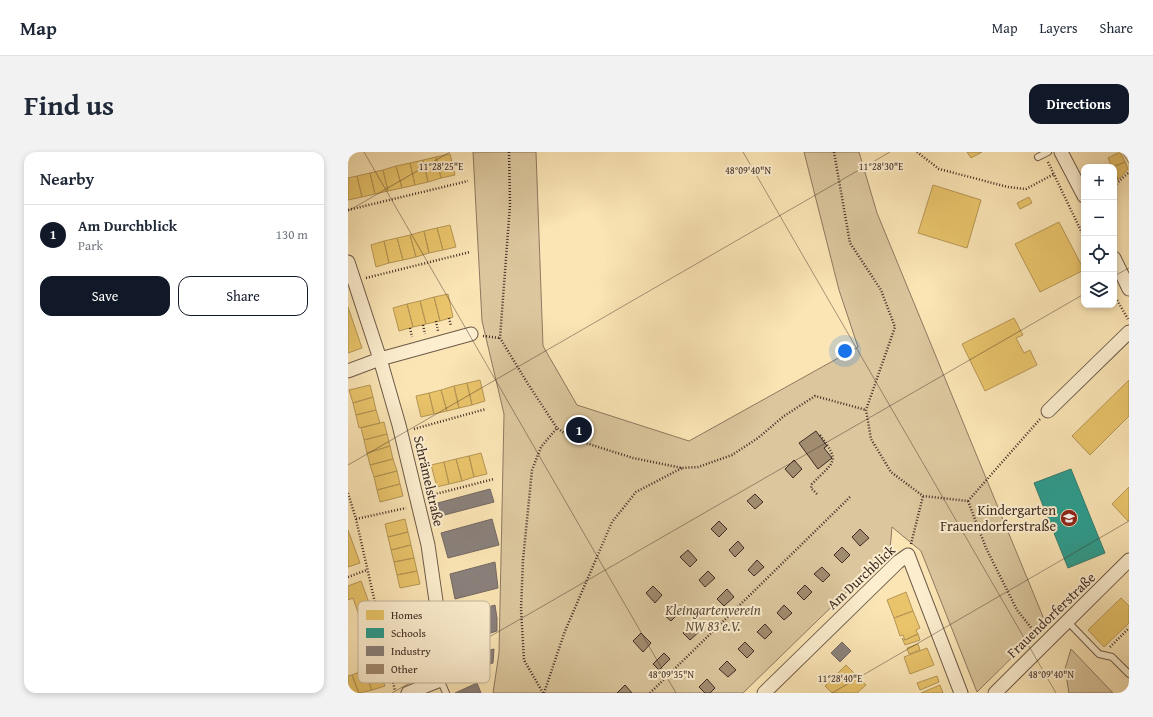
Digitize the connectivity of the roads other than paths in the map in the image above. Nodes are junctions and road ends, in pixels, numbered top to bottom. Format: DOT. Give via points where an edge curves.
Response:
graph roads {
  1 [pos="1061,152"];
  2 [pos="1046,153"];
  3 [pos="1038,157"];
  4 [pos="1081,190"];
  5 [pos="348,262"];
  6 [pos="1117,264"];
  7 [pos="1129,289"];
  8 [pos="1129,332"];
  9 [pos="471,334"];
  10 [pos="380,359"];
  11 [pos="348,371"];
  12 [pos="1048,411"];
  13 [pos="1129,560"];
  14 [pos="436,601"];
  15 [pos="1068,622"];
  16 [pos="1129,674"];
  17 [pos="433,683"];
  18 [pos="442,683"];
  19 [pos="408,693"];
  20 [pos="446,693"];
  21 [pos="764,693"];
  22 [pos="961,693"];
  23 [pos="995,693"];
  1 -- 4 [label="street"];
  2 -- 3 [label="lane"];
  5 -- 10 [label="street, Schrämelstraße"];
  6 -- 7 [label="street"];
  8 -- 12 [label="street"];
  9 -- 10 [label="street"];
  10 -- 11 [label="street"];
  10 -- 14 [label="street, Schrämelstraße" via="419,502"];
  13 -- 15 [label="street, Frauendorferstraße"];
  15 -- 16 [label="lane" via="1100,654 1112,657"];
  15 -- 23 [label="street, Frauendorferstraße"];
  17 -- 19 [label="street"];
  18 -- 20 [label="lane"];
  21 -- 22 [label="street, Am Durchblick" via="908,555"];
}
